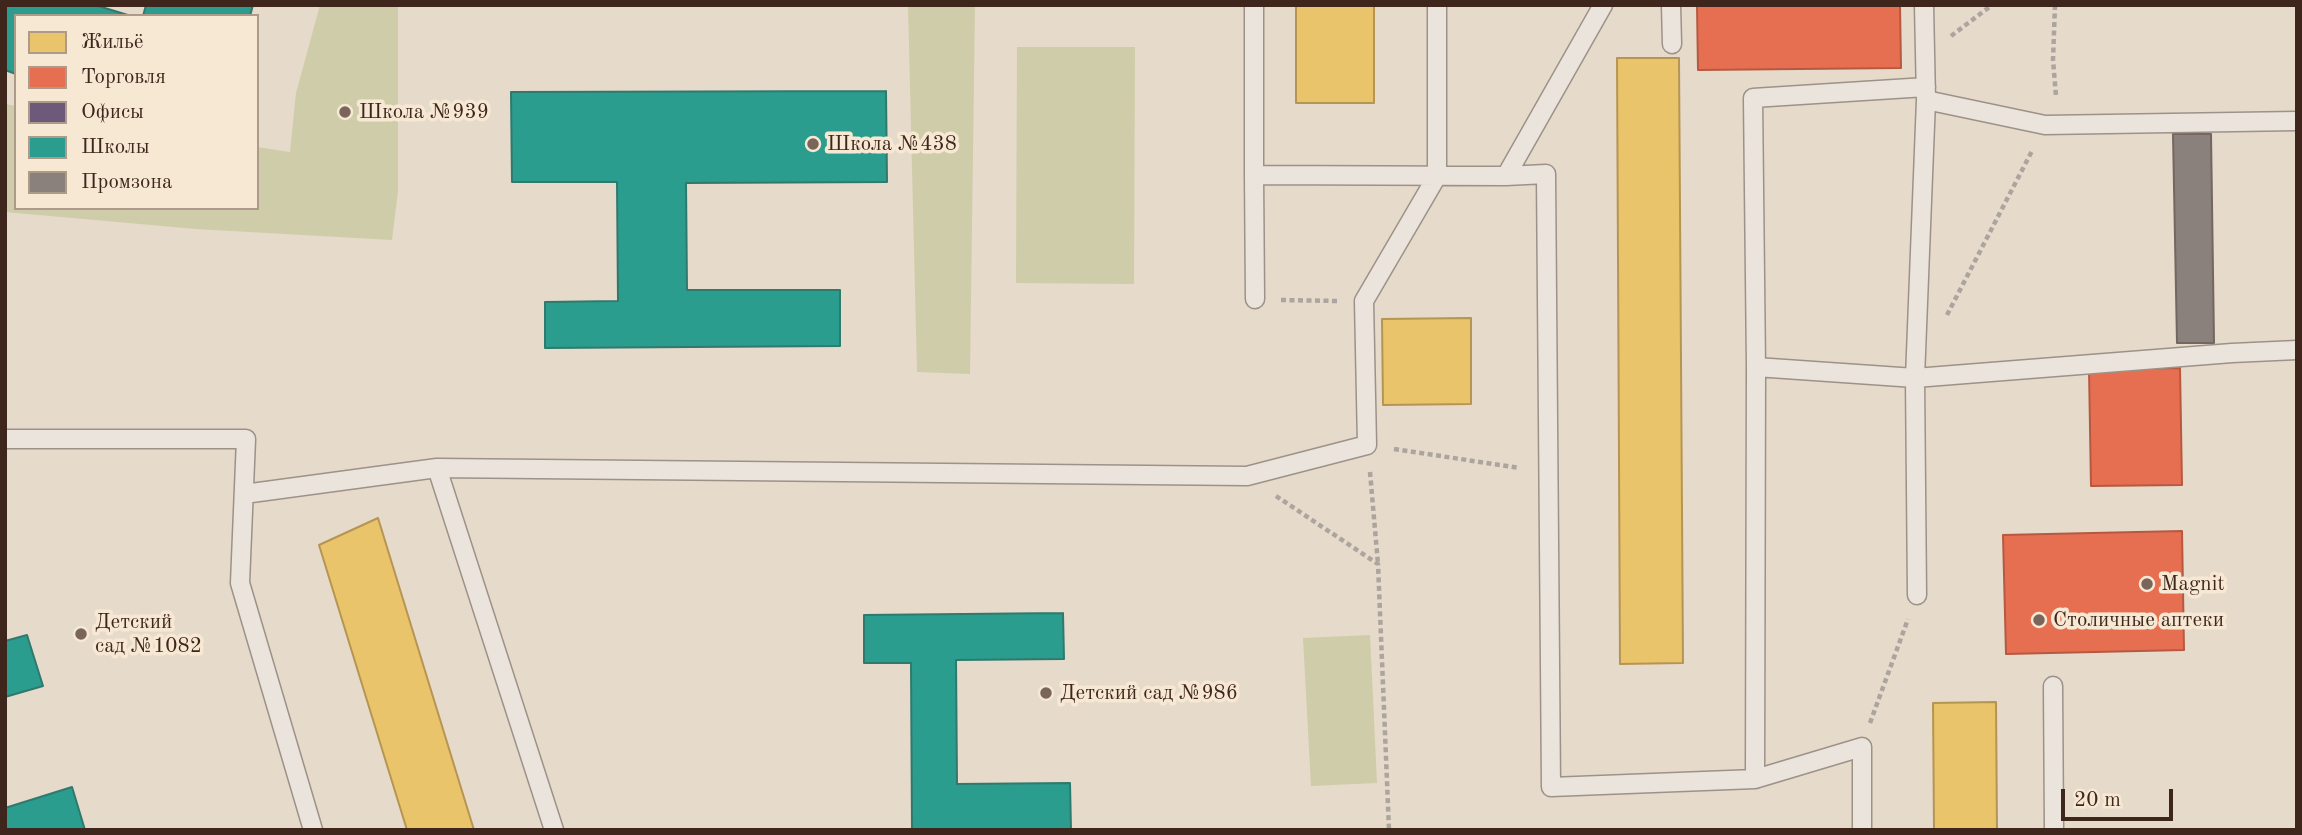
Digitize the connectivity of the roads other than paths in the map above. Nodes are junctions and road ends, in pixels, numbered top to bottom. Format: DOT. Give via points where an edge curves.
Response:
graph roads {
  1 [pos="1254,5"];
  2 [pos="1437,5"];
  3 [pos="1671,5"];
  4 [pos="1924,5"];
  5 [pos="1599,8"];
  6 [pos="1672,44"];
  7 [pos="1926,93"];
  8 [pos="2297,121"];
  9 [pos="1254,175"];
  10 [pos="1437,176"];
  11 [pos="1506,176"];
  12 [pos="1255,299"];
  13 [pos="2297,350"];
  14 [pos="1756,367"];
  15 [pos="1915,378"];
  16 [pos="5,439"];
  17 [pos="436,468"];
  18 [pos="244,494"];
  19 [pos="1917,594"];
  20 [pos="2053,686"];
  21 [pos="1755,779"];
  22 [pos="313,830"];
  23 [pos="554,830"];
  24 [pos="1862,830"];
  25 [pos="2054,830"];
  1 -- 9 [label="lane"];
  2 -- 10 [label="lane"];
  3 -- 6 [label="lane"];
  4 -- 7 [label="lane"];
  5 -- 11 [label="lane"];
  7 -- 8 [label="lane" via="2045,125"];
  7 -- 14 [label="lane" via="1753,98"];
  7 -- 15 [label="lane"];
  9 -- 10 [label="lane"];
  9 -- 12 [label="lane"];
  10 -- 11 [label="lane"];
  10 -- 17 [label="lane" via="1364,301 1367,445 1247,477"];
  11 -- 21 [label="lane" via="1546,174 1551,787"];
  13 -- 15 [label="lane"];
  14 -- 15 [label="lane"];
  14 -- 21 [label="lane"];
  15 -- 19 [label="lane"];
  16 -- 18 [label="lane" via="246,439"];
  17 -- 18 [label="lane"];
  17 -- 23 [label="lane"];
  18 -- 22 [label="lane" via="240,583"];
  20 -- 25 [label="lane"];
  21 -- 24 [label="lane" via="1862,747"];
}
